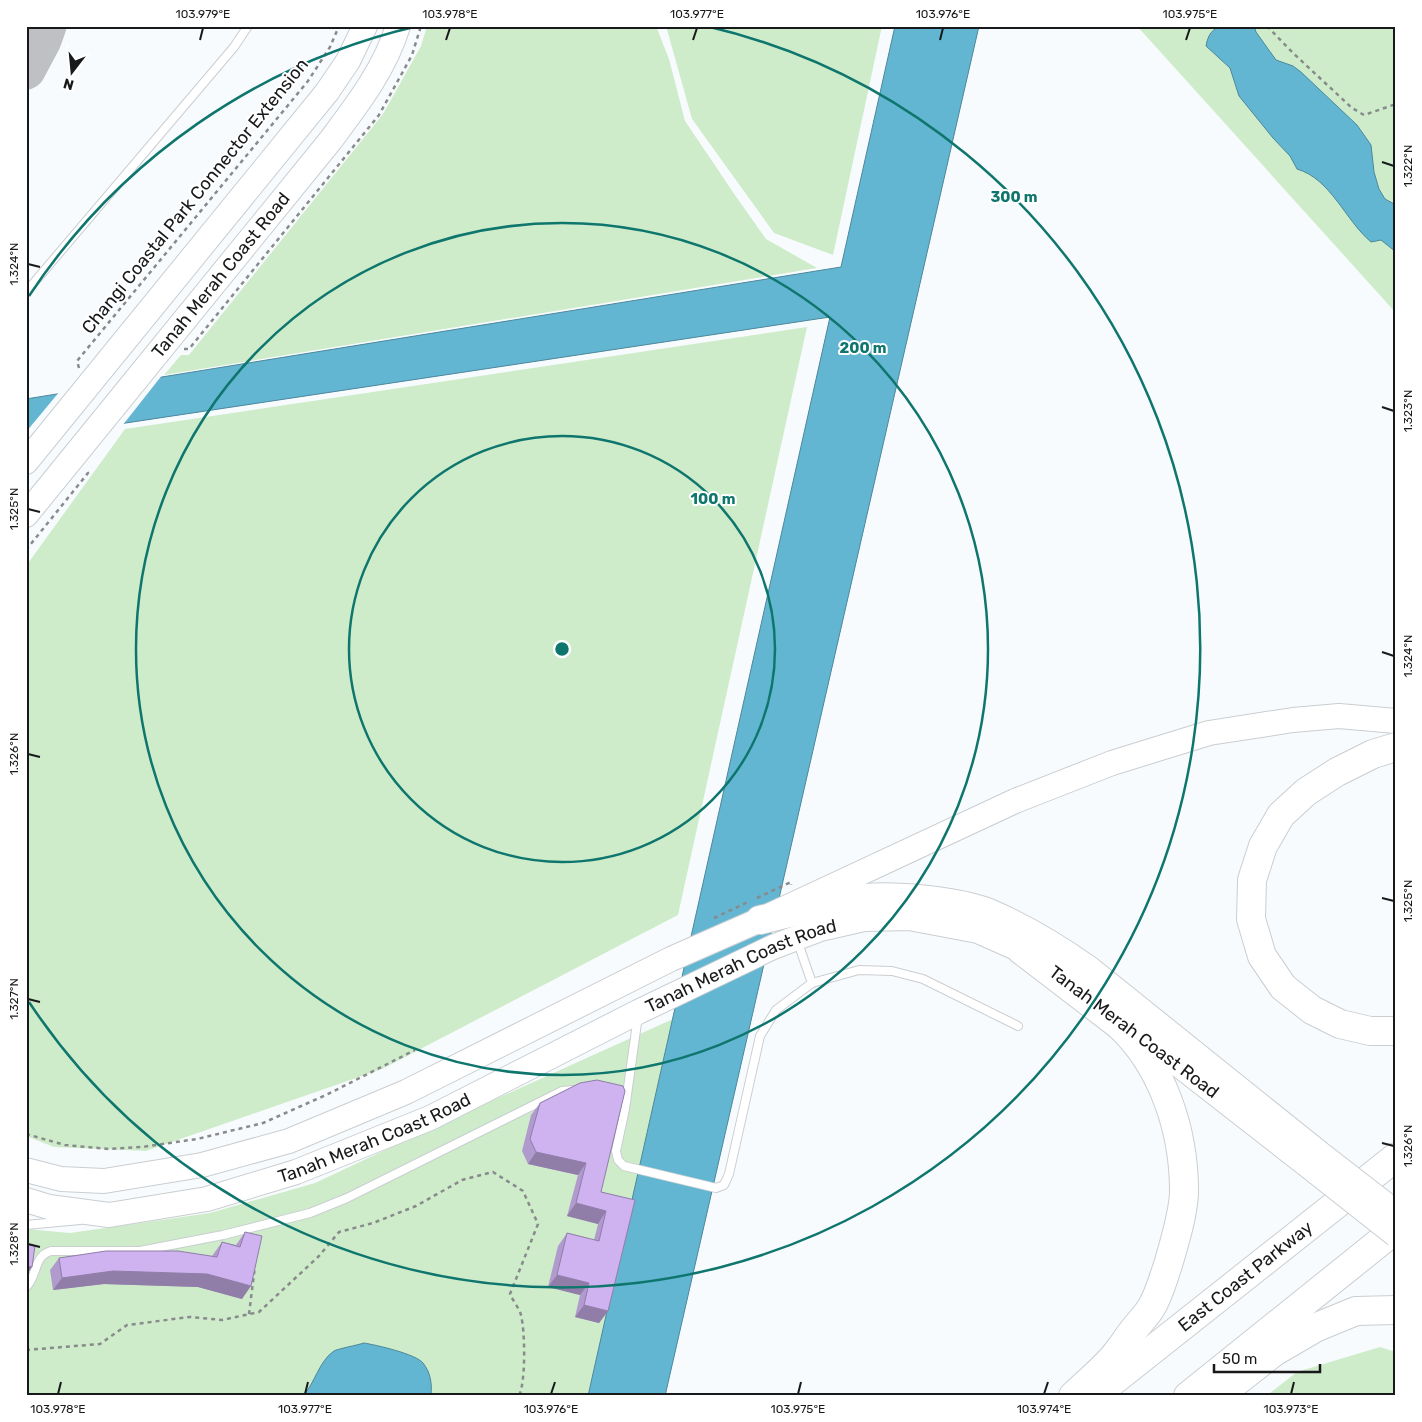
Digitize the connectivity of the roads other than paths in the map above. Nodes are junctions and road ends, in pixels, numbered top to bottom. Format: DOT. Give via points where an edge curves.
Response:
graph roads {
  1 [pos="248,26"];
  2 [pos="365,26"];
  3 [pos="398,26"];
  4 [pos="26,292"];
  5 [pos="26,462"];
  6 [pos="26,515"];
  7 [pos="1396,713"];
  8 [pos="1339,716"];
  9 [pos="1396,721"];
  10 [pos="1396,747"];
  11 [pos="760,920"];
  12 [pos="796,938"];
  13 [pos="1021,950"];
  14 [pos="812,983"];
  15 [pos="638,1012"];
  16 [pos="1018,1026"];
  17 [pos="1396,1031"];
  18 [pos="580,1088"];
  19 [pos="406,1092"];
  20 [pos="617,1094"];
  21 [pos="624,1109"];
  22 [pos="430,1118"];
  23 [pos="1396,1157"];
  24 [pos="1311,1158"];
  25 [pos="31,1174"];
  26 [pos="26,1200"];
  27 [pos="109,1215"];
  28 [pos="1396,1215"];
  29 [pos="26,1225"];
  30 [pos="1396,1229"];
  31 [pos="1396,1235"];
  32 [pos="26,1287"];
  33 [pos="1396,1310"];
  34 [pos="1073,1396"];
  35 [pos="1095,1396"];
  36 [pos="1188,1396"];
  37 [pos="1218,1396"];
  1 -- 4 [label="lane" via="234,47"];
  2 -- 5 [label="main road, Tanah Merah Coast Road" via="348,62 327,92 89,372"];
  3 -- 6 [label="main road, Tanah Merah Coast Road" via="383,64 330,141"];
  7 -- 8 [label="main road"];
  8 -- 9 [label="main road, Tanah Merah Coast Road"];
  8 -- 11 [label="main road, Tanah Merah Coast Road" via="1209,733 1112,763 1015,800"];
  10 -- 17 [label="highway" via="1336,772 1306,792 1281,815 1263,846 1252,880 1251,919 1262,956 1283,987 1312,1010 1340,1024 1370,1031"];
  11 -- 19 [label="main road, Tanah Merah Coast Road" via="671,959"];
  11 -- 24 [label="highway" via="865,898 960,904 988,913 1048,943 1088,970"];
  12 -- 13 [label="main road, Tanah Merah Coast Road" via="864,919 909,918 978,931"];
  12 -- 14 [label="lane"];
  12 -- 15 [label="main road, Tanah Merah Coast Road"];
  13 -- 24 [label="main road, Tanah Merah Coast Road" via="1072,982"];
  13 -- 34 [label="highway" via="1131,1036 1155,1072 1180,1141 1184,1192 1176,1239 1161,1285 1151,1308 1119,1351"];
  14 -- 16 [label="lane" via="859,970 892,971 923,979"];
  14 -- 21 [label="lane" via="776,1010 760,1036 724,1185 716,1188 624,1166 616,1151"];
  15 -- 21 [label="lane"];
  15 -- 22 [label="main road, Tanah Merah Coast Road"];
  18 -- 32 [label="lane" via="562,1091 347,1198 310,1213 140,1251 51,1251 38,1259"];
  19 -- 22 [label="main road" via="411,1108"];
  19 -- 25 [label="main road, Tanah Merah Coast Road" via="289,1140 202,1165 104,1181 61,1180"];
  20 -- 21 [label="lane"];
  22 -- 27 [label="main road, Tanah Merah Coast Road" via="296,1172 206,1199"];
  23 -- 35 [label="highway, East Coast Parkway"];
  24 -- 28 [label="highway, bridge"];
  24 -- 31 [label="main road, Tanah Merah Coast Road, bridge"];
  26 -- 27 [label="main road, Tanah Merah Coast Road" via="49,1207"];
  27 -- 29 [label="lane"];
  30 -- 36 [label="highway"];
  33 -- 37 [label="highway" via="1356,1311 1317,1327 1274,1352"];
}
